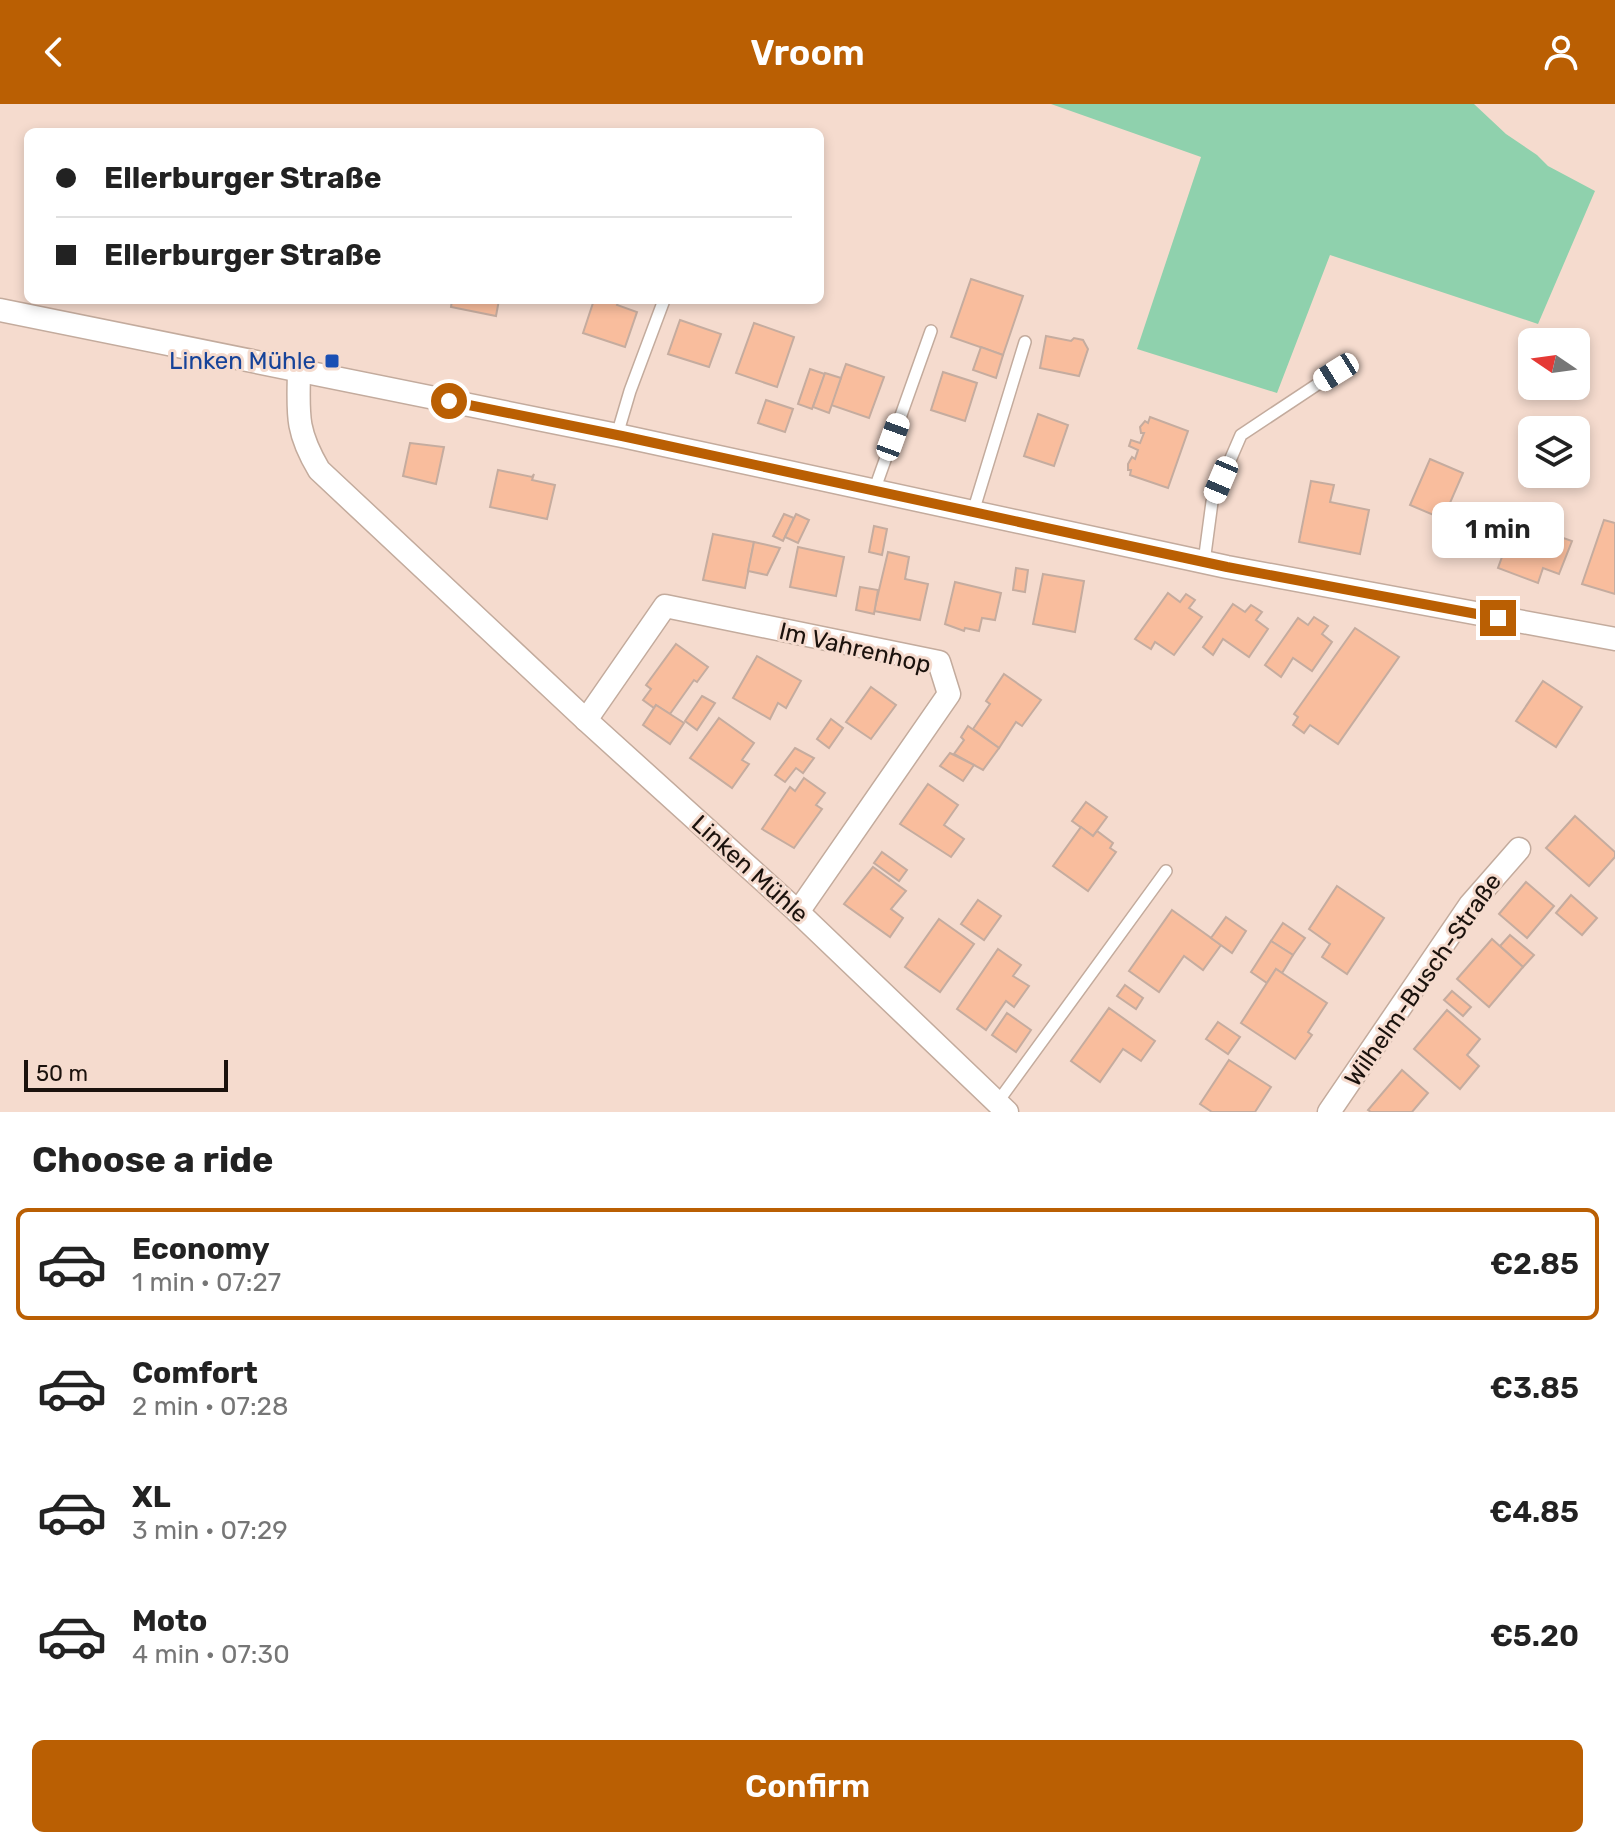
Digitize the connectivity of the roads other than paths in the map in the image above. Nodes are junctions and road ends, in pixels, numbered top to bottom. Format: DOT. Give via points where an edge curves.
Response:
graph roads {
  1 [pos="663,304"];
  2 [pos="0,310"];
  3 [pos="931,331"];
  4 [pos="1025,342"];
  5 [pos="299,372"];
  6 [pos="1336,372"];
  7 [pos="617,435"];
  8 [pos="874,491"];
  9 [pos="973,512"];
  10 [pos="1204,562"];
  11 [pos="1615,639"];
  12 [pos="586,720"];
  13 [pos="1519,849"];
  14 [pos="1166,871"];
  15 [pos="798,912"];
  16 [pos="1002,1108"];
  17 [pos="1329,1112"];
  1 -- 7 [label="lane"];
  2 -- 5 [label="street"];
  3 -- 8 [label="lane"];
  4 -- 9 [label="lane"];
  5 -- 7 [label="street"];
  5 -- 12 [label="street, Linken Mühle" via="298,421 319,470"];
  6 -- 10 [label="lane" via="1241,435 1212,502"];
  7 -- 8 [label="street"];
  8 -- 9 [label="street"];
  9 -- 10 [label="street"];
  10 -- 11 [label="street"];
  12 -- 15 [label="street, Linken Mühle"];
  12 -- 15 [label="street, Im Vahrenhop" via="665,606 939,662 949,694"];
  13 -- 17 [label="street, Wilhelm-Busch-Straße" via="1470,905"];
  14 -- 16 [label="lane"];
  15 -- 16 [label="street, Linken Mühle"];
}
